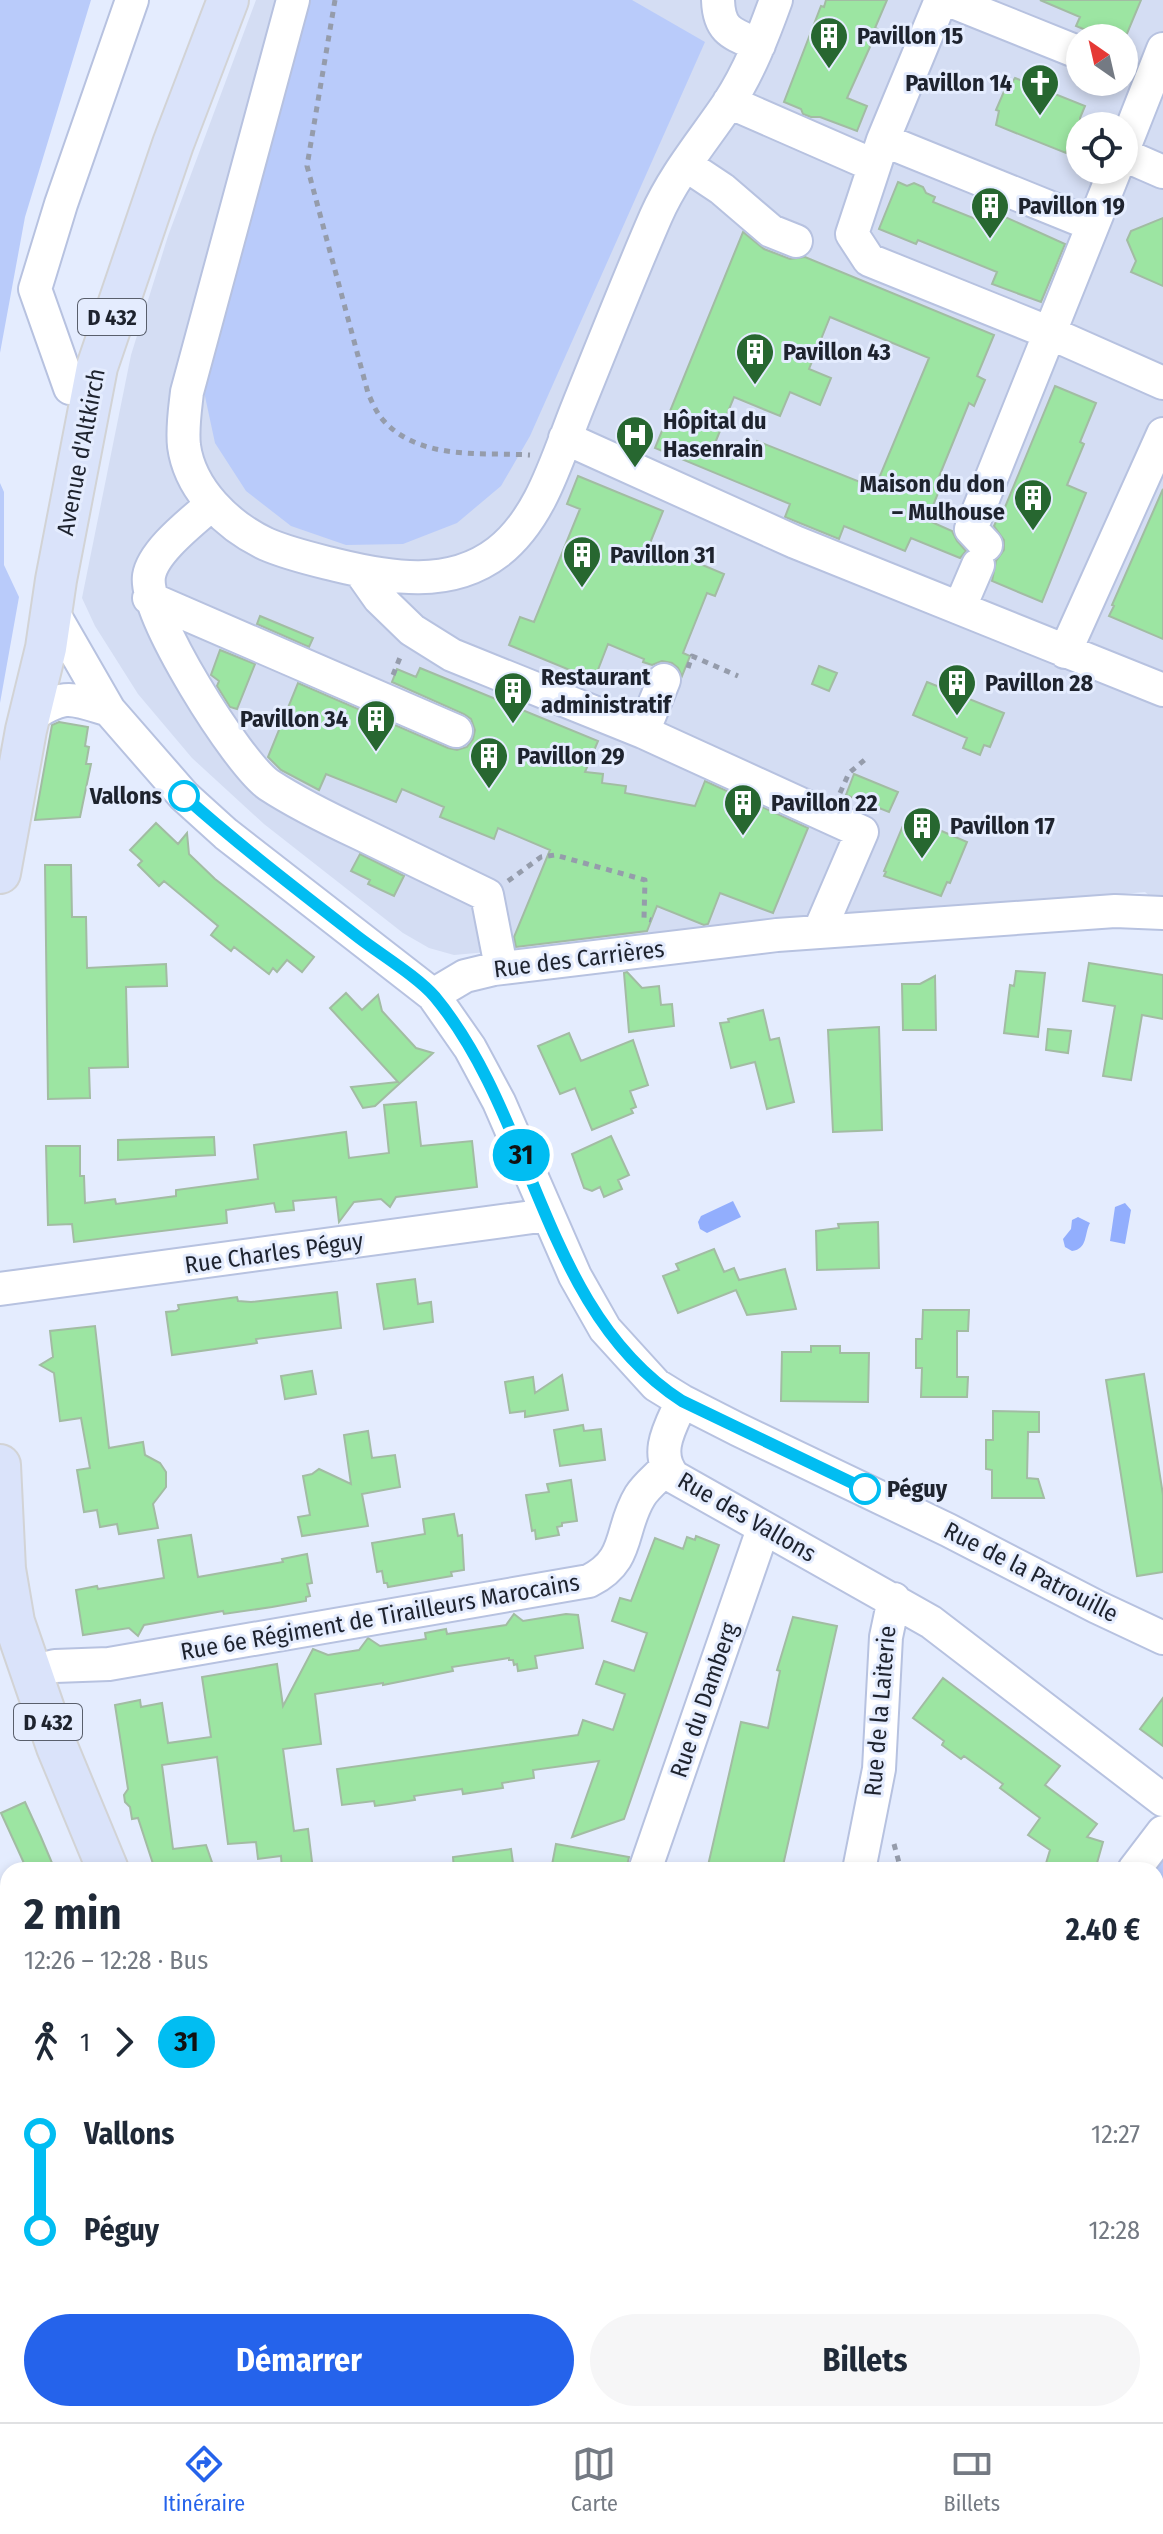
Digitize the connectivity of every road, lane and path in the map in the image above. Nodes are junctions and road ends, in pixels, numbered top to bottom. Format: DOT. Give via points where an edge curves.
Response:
graph roads {
  1 [pos="132,0"];
  2 [pos="228,0"];
  3 [pos="293,0"];
  4 [pos="335,0"];
  5 [pos="718,0"];
  6 [pos="776,0"];
  7 [pos="941,0"];
  8 [pos="948,0"];
  9 [pos="759,45"];
  10 [pos="1066,47"];
  11 [pos="1163,49"];
  12 [pos="1138,75"];
  13 [pos="729,102"];
  14 [pos="878,153"];
  15 [pos="1138,161"];
  16 [pos="686,165"];
  17 [pos="1163,172"];
  18 [pos="1109,184"];
  19 [pos="1093,225"];
  20 [pos="796,241"];
  21 [pos="1050,333"];
  22 [pos="1163,383"];
  23 [pos="70,388"];
  24 [pos="1163,434"];
  25 [pos="561,448"];
  26 [pos="212,504"];
  27 [pos="360,571"];
  28 [pos="149,598"];
  29 [pos="960,607"];
  30 [pos="60,641"];
  31 [pos="1065,652"];
  32 [pos="676,673"];
  33 [pos="738,676"];
  34 [pos="1163,690"];
  35 [pos="109,710"];
  36 [pos="29,717"];
  37 [pos="456,731"];
  38 [pos="643,732"];
  39 [pos="868,757"];
  40 [pos="849,773"];
  41 [pos="0,873"];
  42 [pos="487,895"];
  43 [pos="1163,913"];
  44 [pos="656,921"];
  45 [pos="819,932"];
  46 [pos="501,967"];
  47 [pos="433,995"];
  48 [pos="547,1215"];
  49 [pos="0,1289"];
  50 [pos="682,1401"];
  51 [pos="0,1465"];
  52 [pos="666,1468"];
  53 [pos="763,1529"];
  54 [pos="894,1599"];
  55 [pos="1163,1638"];
  56 [pos="31,1672"];
  57 [pos="1163,1800"];
  58 [pos="1163,1832"];
  59 [pos="105,1862"];
  60 [pos="648,1862"];
  61 [pos="861,1862"];
  62 [pos="1140,1862"];
  1 -- 23 [label="street" via="35,289"];
  2 -- 30 [label="main road, Avenue d'Altkirch / D 432" via="106,335 94,382"];
  3 -- 26 [label="street" via="187,392 184,447"];
  4 -- 25 [label="path" via="307,166 368,393 380,417 395,432 428,448"];
  5 -- 9 [label="street" via="729,32"];
  6 -- 9 [label="street"];
  7 -- 14 [label="street"];
  8 -- 10 [label="street"];
  9 -- 13 [label="street"];
  11 -- 12 [label="street"];
  13 -- 14 [label="street"];
  13 -- 16 [label="street"];
  14 -- 19 [label="street"];
  14 -- 21 [label="street" via="852,234 869,260"];
  15 -- 17 [label="street"];
  16 -- 20 [label="street" via="771,231"];
  16 -- 25 [label="street" via="655,218"];
  18 -- 19 [label="street"];
  19 -- 21 [label="street"];
  21 -- 22 [label="street"];
  21 -- 29 [label="street" via="971,529 982,555"];
  24 -- 31 [label="street"];
  25 -- 27 [label="street" via="524,525 476,566 427,578"];
  25 -- 29 [label="street"];
  26 -- 27 [label="street" via="265,543"];
  26 -- 28 [label="street" via="160,553 149,575"];
  27 -- 38 [label="street" via="413,631 452,655"];
  28 -- 37 [label="street"];
  28 -- 42 [label="street" via="181,667 265,783"];
  29 -- 31 [label="street"];
  30 -- 35 [label="street"];
  30 -- 36 [label="main road, Avenue d'Altkirch / D 432"];
  31 -- 34 [label="street"];
  32 -- 33 [label="path" via="692,656"];
  32 -- 38 [label="street"];
  35 -- 36 [label="street" via="69,698"];
  35 -- 47 [label="street" via="184,796 226,834"];
  36 -- 41 [label="main road, Avenue d'Altkirch / D 432"];
  38 -- 45 [label="street" via="862,832"];
  39 -- 40 [label="path"];
  42 -- 44 [label="path" via="541,857 555,855 645,880 644,918"];
  42 -- 46 [label="street"];
  43 -- 45 [label="street, Rue des Carrières" via="1115,911"];
  45 -- 46 [label="street, Rue des Carrières"];
  46 -- 47 [label="street, Rue des Carrières" via="465,976"];
  47 -- 48 [label="street" via="499,1102"];
  48 -- 49 [label="street, Rue Charles Péguy"];
  48 -- 50 [label="street" via="605,1329 656,1385"];
  50 -- 52 [label="street, Rue des Vallons" via="665,1441"];
  50 -- 55 [label="street, Rue de la Patrouille"];
  51 -- 56 [label="main road, D 432" via="5,1569 14,1622"];
  52 -- 53 [label="street, Rue des Vallons"];
  52 -- 56 [label="street, Rue 6e Régiment de Tirailleurs Marocains" via="640,1496 616,1561 589,1581 109,1664"];
  53 -- 54 [label="street, Rue des Vallons"];
  53 -- 60 [label="street, Rue du Damberg"];
  54 -- 57 [label="street, Rue des Vallons"];
  54 -- 61 [label="street, Rue de la Laiterie" via="886,1637 879,1769"];
  56 -- 59 [label="main road, D 432"];
  58 -- 62 [label="street"];
}
